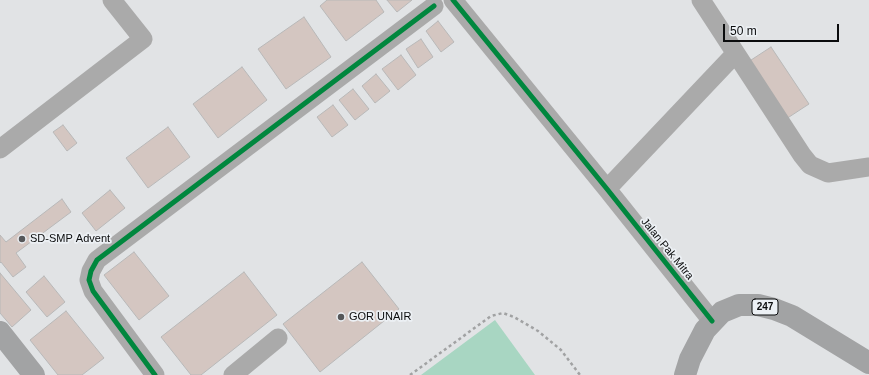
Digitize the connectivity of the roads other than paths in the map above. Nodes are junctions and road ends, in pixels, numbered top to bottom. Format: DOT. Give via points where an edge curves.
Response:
graph roads {
  1 [pos="112,0"];
  2 [pos="453,0"];
  3 [pos="701,0"];
  4 [pos="434,6"];
  5 [pos="735,54"];
  6 [pos="0,149"];
  7 [pos="869,167"];
  8 [pos="607,189"];
  9 [pos="712,321"];
  10 [pos="0,332"];
  11 [pos="278,338"];
  12 [pos="869,362"];
  13 [pos="34,375"];
  14 [pos="155,375"];
  15 [pos="233,375"];
  16 [pos="686,375"];
  1 -- 6 [label="street" via="143,39"];
  2 -- 8 [label="street, Jalan Pak Mitra"];
  3 -- 5 [label="street"];
  4 -- 14 [label="street" via="97,260 90,271 89,280 93,291"];
  5 -- 7 [label="street" via="810,165 828,173"];
  5 -- 8 [label="street"];
  8 -- 9 [label="street, Jalan Pak Mitra"];
  9 -- 12 [label="main road, 247" via="722,312 739,305 758,305 774,309 792,316"];
  9 -- 16 [label="main road, 247" via="696,347"];
  10 -- 13 [label="main road"];
  11 -- 15 [label="street"];
}
